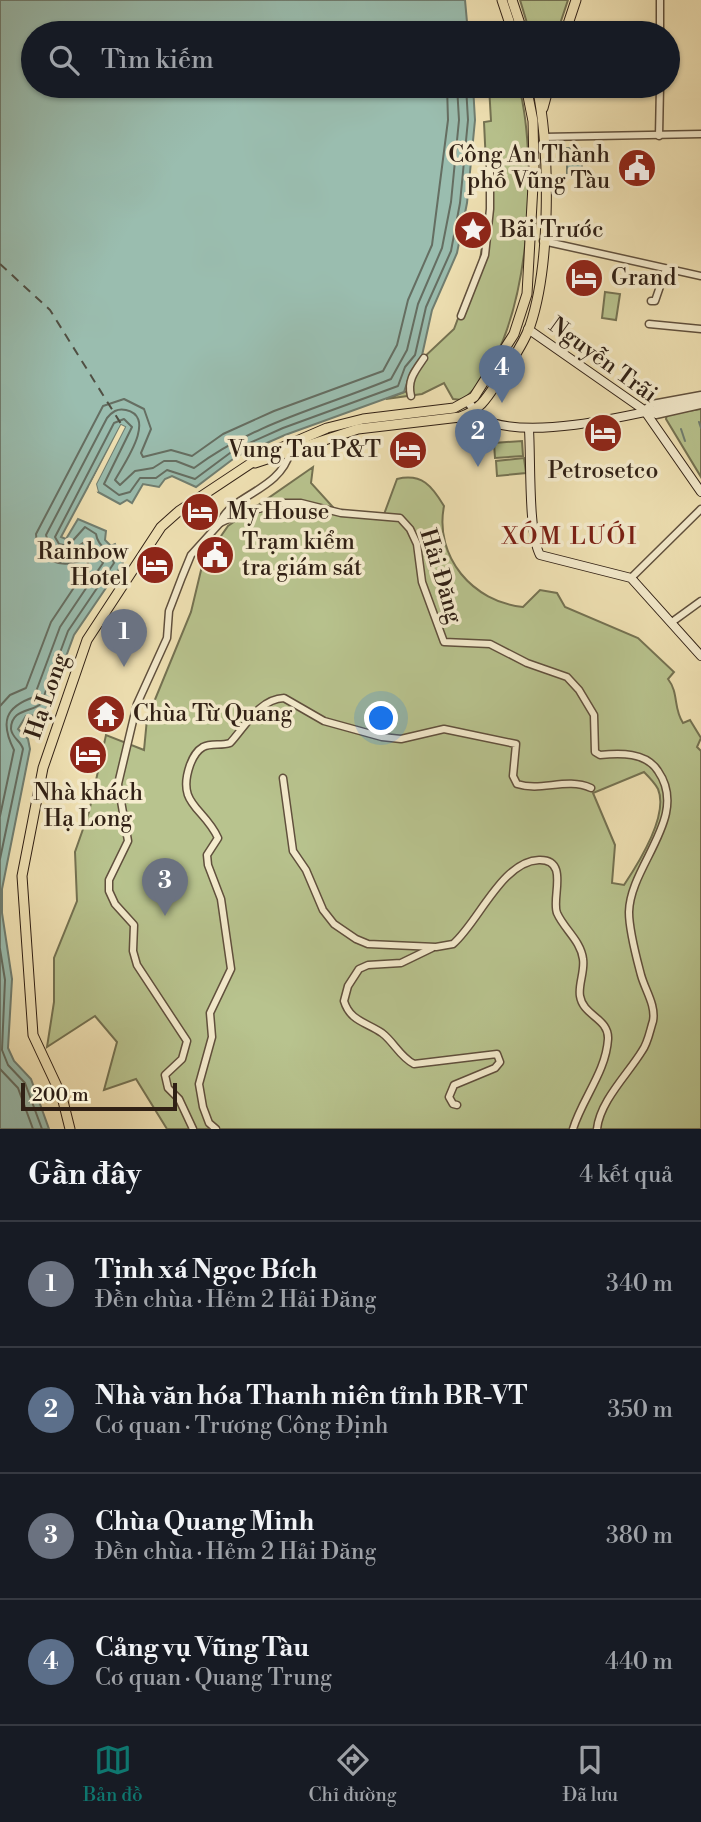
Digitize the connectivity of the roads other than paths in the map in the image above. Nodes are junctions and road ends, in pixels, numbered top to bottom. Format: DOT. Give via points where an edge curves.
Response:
graph roads {
  1 [pos="502,0"];
  2 [pos="512,0"];
  3 [pos="576,0"];
  4 [pos="660,0"];
  5 [pos="509,21"];
  6 [pos="519,21"];
  7 [pos="569,21"];
  8 [pos="660,21"];
  9 [pos="528,98"];
  10 [pos="539,98"];
  11 [pos="546,98"];
  12 [pos="660,98"];
  13 [pos="542,112"];
  14 [pos="701,134"];
  15 [pos="659,136"];
  16 [pos="534,137"];
  17 [pos="545,137"];
  18 [pos="490,159"];
  19 [pos="544,241"];
  20 [pos="666,269"];
  21 [pos="701,276"];
  22 [pos="476,278"];
  23 [pos="485,282"];
  24 [pos="651,301"];
  25 [pos="461,316"];
  26 [pos="649,324"];
  27 [pos="701,329"];
  28 [pos="528,330"];
  29 [pos="424,359"];
  30 [pos="411,396"];
  31 [pos="701,400"];
  32 [pos="469,402"];
  33 [pos="644,410"];
  34 [pos="476,411"];
  35 [pos="357,425"];
  36 [pos="530,430"];
  37 [pos="289,447"];
  38 [pos="701,492"];
  39 [pos="701,509"];
  40 [pos="220,523"];
  41 [pos="631,578"];
  42 [pos="701,601"];
  43 [pos="672,622"];
  44 [pos="701,656"];
  45 [pos="283,778"];
  46 [pos="591,788"];
  47 [pos="434,947"];
  48 [pos="457,1105"];
  49 [pos="70,1129"];
  50 [pos="193,1129"];
  51 [pos="216,1129"];
  52 [pos="573,1129"];
  53 [pos="597,1129"];
  1 -- 5 [label="main road"];
  2 -- 6 [label="main road"];
  3 -- 7 [label="main road"];
  4 -- 8 [label="street"];
  9 -- 16 [label="main road"];
  10 -- 13 [label="main road"];
  11 -- 13 [label="main road"];
  12 -- 15 [label="street"];
  13 -- 17 [label="main road"];
  14 -- 15 [label="street"];
  15 -- 17 [label="street"];
  16 -- 17 [label="street"];
  16 -- 32 [label="main road" via="532,250 525,303 514,334"];
  17 -- 19 [label="main road"];
  18 -- 22 [label="street" via="485,254"];
  19 -- 20 [label="street"];
  19 -- 28 [label="main road"];
  20 -- 21 [label="street"];
  20 -- 24 [label="street" via="655,301"];
  22 -- 23 [label="street"];
  22 -- 25 [label="street"];
  26 -- 27 [label="street"];
  28 -- 33 [label="main road, Nguyễn Trãi"];
  28 -- 34 [label="main road"];
  29 -- 30 [label="street" via="408,386"];
  31 -- 33 [label="main road"];
  32 -- 34 [label="main road"];
  32 -- 35 [label="main road, Hạ Long"];
  33 -- 36 [label="main road"];
  33 -- 38 [label="main road, Nguyễn Trãi"];
  34 -- 35 [label="main road, Hạ Long" via="449,419"];
  34 -- 36 [label="main road" via="491,423"];
  35 -- 37 [label="main road, Hạ Long" via="327,428"];
  36 -- 41 [label="main road" via="533,514 540,555"];
  37 -- 40 [label="street" via="286,466"];
  37 -- 49 [label="main road, Hạ Long" via="262,456 161,527 87,640 43,768 22,876 32,1022"];
  39 -- 41 [label="street"];
  40 -- 50 [label="street" via="191,555 169,611 167,638 136,704 118,784 128,841 109,880 115,904 134,925 137,965 187,1041 182,1059 165,1075"];
  40 -- 53 [label="street, Hải Đăng" via="284,503 400,518 417,544 422,582 444,642 490,644 563,675 594,715 595,752 644,757 659,772 667,803 657,839 638,875 629,912 653,1018 644,1049 605,1106"];
  41 -- 43 [label="main road"];
  42 -- 43 [label="street"];
  43 -- 44 [label="main road"];
  45 -- 47 [label="street" via="293,851 334,924 368,944"];
  46 -- 51 [label="street" via="574,782 517,784 513,776 516,744 509,741 444,729 401,739 382,737 324,720 284,698 255,712 230,743 206,745 196,751 186,792 218,838 207,855 221,900 231,969 210,1013 212,1037 199,1084 209,1123"];
  47 -- 48 [label="street" via="401,963 359,969 344,1001 353,1017 383,1034 414,1064 497,1054 500,1062 495,1068 454,1085 449,1097"];
  47 -- 52 [label="street" via="459,939 498,885 519,869 540,860 554,866 558,876 556,910 583,959 580,996 587,1010 606,1026 608,1036 600,1068"];
}
